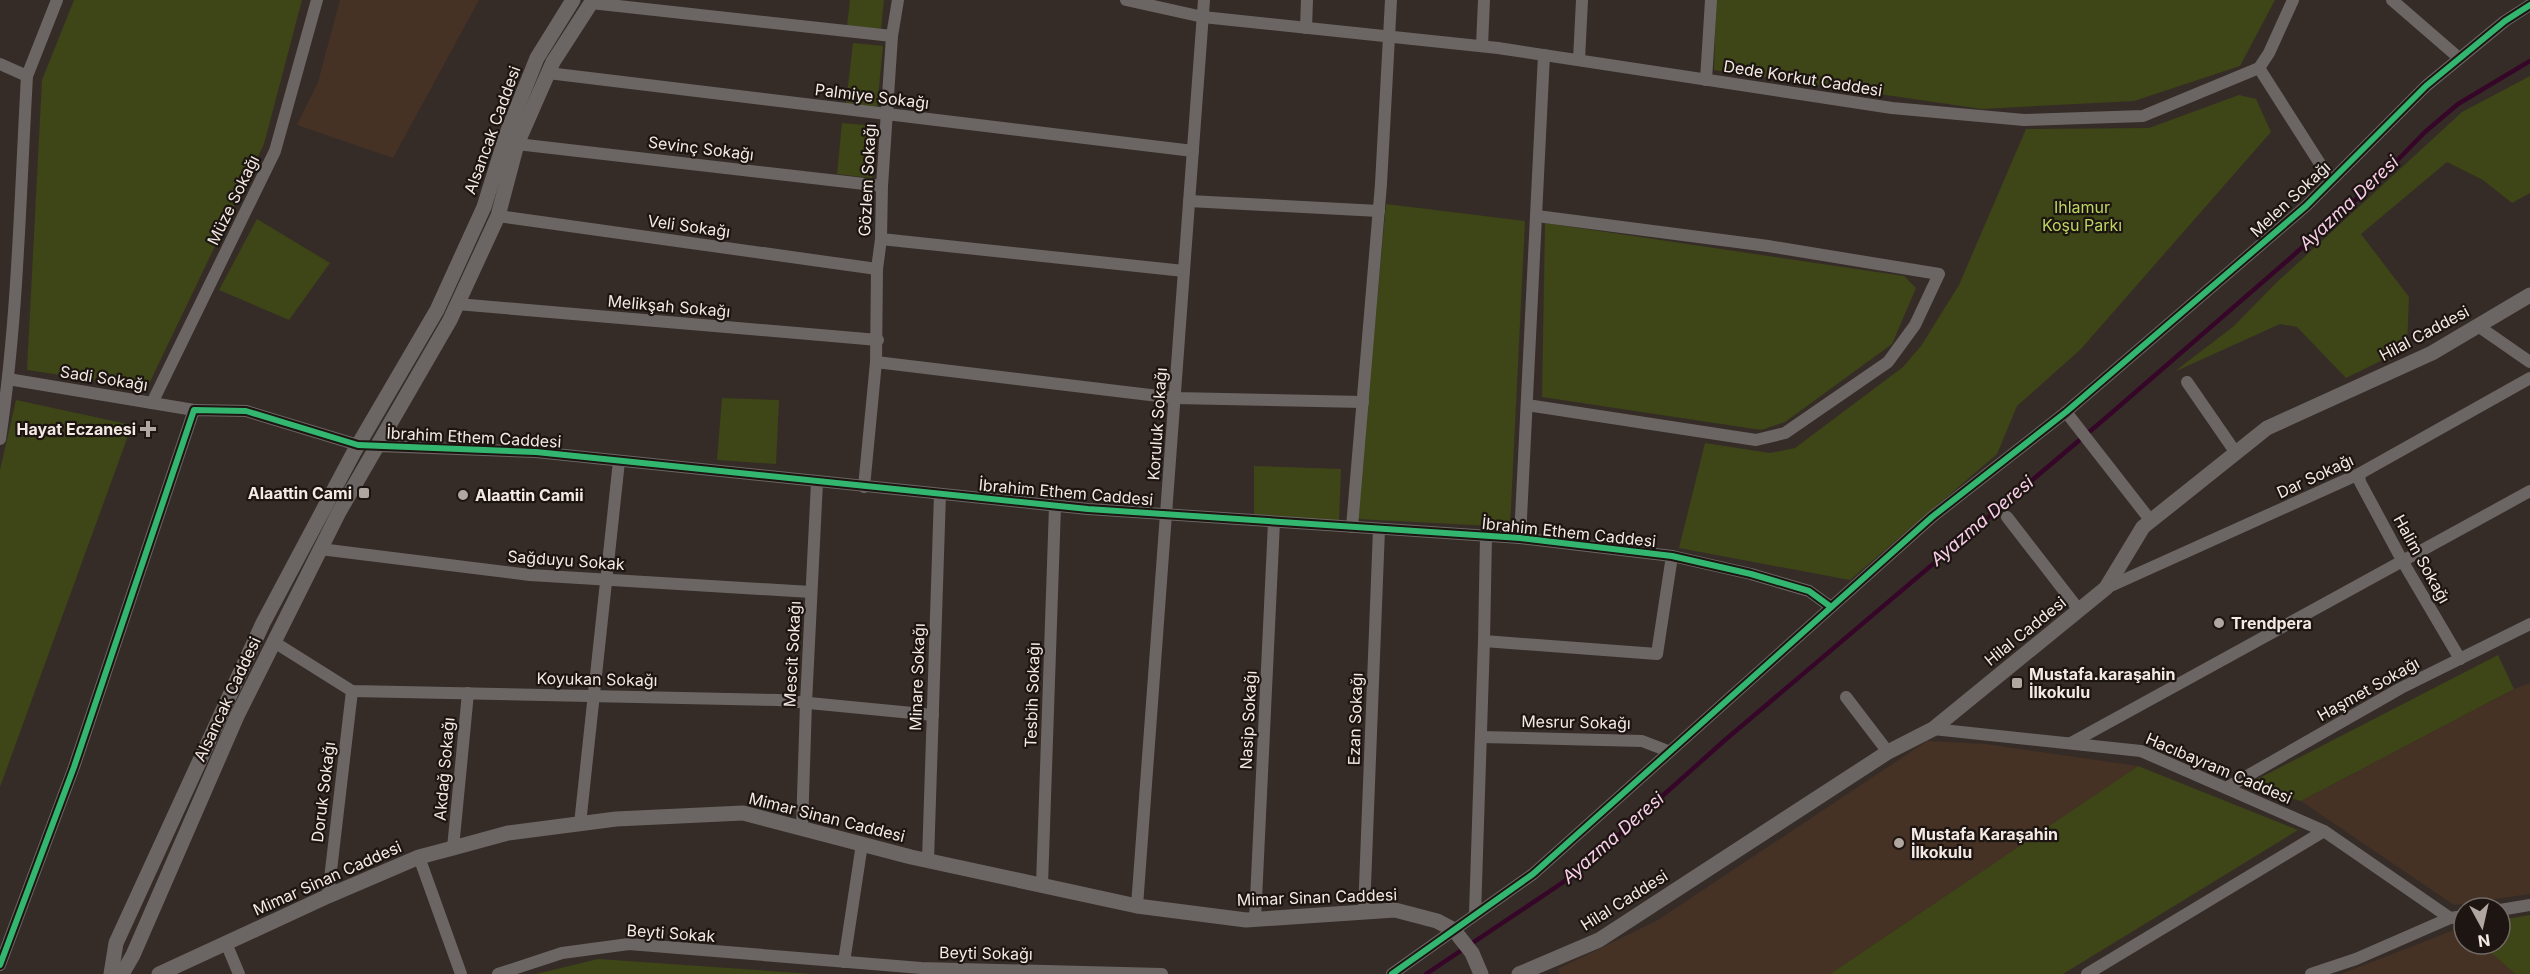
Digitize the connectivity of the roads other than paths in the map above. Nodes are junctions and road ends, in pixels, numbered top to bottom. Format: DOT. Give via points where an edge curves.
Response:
graph roads {
  1 [pos="57,0"];
  2 [pos="317,0"];
  3 [pos="573,0"];
  4 [pos="898,0"];
  5 [pos="1126,0"];
  6 [pos="1204,0"];
  7 [pos="1308,0"];
  8 [pos="1391,0"];
  9 [pos="1484,0"];
  10 [pos="1582,0"];
  11 [pos="1710,0"];
  12 [pos="2293,0"];
  13 [pos="2392,0"];
  14 [pos="592,2"];
  15 [pos="2530,4"];
  16 [pos="1203,17"];
  17 [pos="1306,28"];
  18 [pos="892,36"];
  19 [pos="1389,37"];
  20 [pos="1482,46"];
  21 [pos="1544,55"];
  22 [pos="2459,58"];
  23 [pos="1579,60"];
  24 [pos="0,64"];
  25 [pos="2259,68"];
  26 [pos="548,73"];
  27 [pos="27,76"];
  28 [pos="1706,80"];
  29 [pos="887,115"];
  30 [pos="517,144"];
  31 [pos="1193,151"];
  32 [pos="2331,181"];
  33 [pos="882,186"];
  34 [pos="1189,201"];
  35 [pos="482,211"];
  36 [pos="1379,211"];
  37 [pos="498,216"];
  38 [pos="1537,216"];
  39 [pos="881,239"];
  40 [pos="877,269"];
  41 [pos="1184,271"];
  42 [pos="2530,295"];
  43 [pos="457,304"];
  44 [pos="0,312"];
  45 [pos="13,313"];
  46 [pos="2478,326"];
  47 [pos="878,340"];
  48 [pos="876,362"];
  49 [pos="2530,362"];
  50 [pos="2530,378"];
  51 [pos="8,379"];
  52 [pos="2187,382"];
  53 [pos="1175,398"];
  54 [pos="1363,402"];
  55 [pos="152,403"];
  56 [pos="1527,405"];
  57 [pos="194,410"];
  58 [pos="2066,412"];
  59 [pos="0,439"];
  60 [pos="358,445"];
  61 [pos="378,446"];
  62 [pos="2236,453"];
  63 [pos="619,461"];
  64 [pos="2359,474"];
  65 [pos="817,482"];
  66 [pos="864,487"];
  67 [pos="2530,491"];
  68 [pos="940,494"];
  69 [pos="1055,506"];
  70 [pos="1167,514"];
  71 [pos="2007,517"];
  72 [pos="2151,520"];
  73 [pos="1274,522"];
  74 [pos="1352,527"];
  75 [pos="1379,529"];
  76 [pos="1486,536"];
  77 [pos="1520,538"];
  78 [pos="320,549"];
  79 [pos="1671,556"];
  80 [pos="2403,562"];
  81 [pos="607,580"];
  82 [pos="2106,588"];
  83 [pos="812,592"];
  84 [pos="1831,607"];
  85 [pos="2079,610"];
  86 [pos="2530,624"];
  87 [pos="1484,641"];
  88 [pos="274,642"];
  89 [pos="2460,659"];
  90 [pos="352,691"];
  91 [pos="468,693"];
  92 [pos="594,695"];
  93 [pos="1846,697"];
  94 [pos="806,703"];
  95 [pos="933,715"];
  96 [pos="1933,729"];
  97 [pos="1480,737"];
  98 [pos="2071,743"];
  99 [pos="1668,751"];
  100 [pos="1888,752"];
  101 [pos="2226,788"];
  102 [pos="580,824"];
  103 [pos="802,828"];
  104 [pos="2324,831"];
  105 [pos="862,844"];
  106 [pos="453,848"];
  107 [pos="419,857"];
  108 [pos="928,860"];
  109 [pos="1042,885"];
  110 [pos="327,896"];
  111 [pos="2530,905"];
  112 [pos="1137,906"];
  113 [pos="2512,908"];
  114 [pos="1364,911"];
  115 [pos="1475,914"];
  116 [pos="2450,918"];
  117 [pos="1255,920"];
  118 [pos="1457,934"];
  119 [pos="226,943"];
  120 [pos="810,960"];
  121 [pos="844,962"];
  122 [pos="0,965"];
  123 [pos="111,974"];
  124 [pos="122,974"];
  125 [pos="159,974"];
  126 [pos="239,974"];
  127 [pos="461,974"];
  128 [pos="498,974"];
  129 [pos="1162,974"];
  130 [pos="1392,974"];
  131 [pos="1481,974"];
  132 [pos="1519,974"];
  133 [pos="2087,974"];
  134 [pos="2312,974"];
  1 -- 27 [label="street"];
  2 -- 55 [label="street, Müze Sokağı" via="275,151"];
  3 -- 35 [label="street, Alsancak Caddesi" via="537,58"];
  4 -- 18 [label="street, Gözlem Sokağı"];
  5 -- 16 [label="street, Dede Korkut Caddesi"];
  6 -- 16 [label="street, Koruluk Sokağı"];
  7 -- 17 [label="street"];
  8 -- 19 [label="street"];
  9 -- 20 [label="street"];
  10 -- 23 [label="street"];
  11 -- 28 [label="street"];
  12 -- 25 [label="street"];
  13 -- 22 [label="street"];
  14 -- 18 [label="street"];
  14 -- 26 [label="street, Alsancak Caddesi"];
  15 -- 22 [label="street, Melen Sokağı"];
  16 -- 17 [label="street, Dede Korkut Caddesi"];
  16 -- 31 [label="street, Koruluk Sokağı"];
  17 -- 19 [label="street, Dede Korkut Caddesi"];
  18 -- 29 [label="street, Gözlem Sokağı"];
  19 -- 20 [label="street, Dede Korkut Caddesi"];
  19 -- 36 [label="street"];
  20 -- 21 [label="street, Dede Korkut Caddesi"];
  21 -- 23 [label="street, Dede Korkut Caddesi"];
  21 -- 38 [label="street"];
  22 -- 32 [label="street, Melen Sokağı"];
  23 -- 28 [label="street, Dede Korkut Caddesi"];
  24 -- 27 [label="street"];
  25 -- 28 [label="street, Dede Korkut Caddesi" via="2143,116 2024,120 1892,108"];
  25 -- 32 [label="street"];
  26 -- 29 [label="street, Palmiye Sokağı"];
  26 -- 30 [label="street, Alsancak Caddesi"];
  27 -- 45 [label="street"];
  29 -- 31 [label="street, Palmiye Sokağı"];
  29 -- 33 [label="street, Gözlem Sokağı"];
  30 -- 33 [label="street, Sevinç Sokağı"];
  30 -- 37 [label="street, Alsancak Caddesi"];
  31 -- 34 [label="street, Koruluk Sokağı"];
  32 -- 58 [label="street, Melen Sokağı"];
  33 -- 39 [label="street, Gözlem Sokağı"];
  34 -- 36 [label="street"];
  34 -- 41 [label="street, Koruluk Sokağı"];
  35 -- 37 [label="street, Alsancak Caddesi"];
  35 -- 60 [label="street, Alsancak Caddesi" via="437,310"];
  36 -- 54 [label="street"];
  37 -- 40 [label="street, Veli Sokağı"];
  37 -- 43 [label="street, Alsancak Caddesi"];
  38 -- 56 [label="street"];
  38 -- 56 [label="street" via="1768,246 1938,274 1915,325 1888,362 1785,433 1756,440"];
  39 -- 40 [label="street, Gözlem Sokağı"];
  39 -- 41 [label="street"];
  40 -- 47 [label="street, Gözlem Sokağı"];
  41 -- 53 [label="street, Koruluk Sokağı"];
  42 -- 46 [label="street, Hilal Caddesi"];
  43 -- 47 [label="street, Melikşah Sokağı"];
  43 -- 61 [label="street, Alsancak Caddesi"];
  44 -- 45 [label="street"];
  45 -- 51 [label="street"];
  46 -- 49 [label="street"];
  46 -- 62 [label="street, Hilal Caddesi" via="2432,352 2267,428"];
  47 -- 48 [label="street, Gözlem Sokağı"];
  48 -- 53 [label="street"];
  48 -- 66 [label="street, Gözlem Sokağı"];
  50 -- 64 [label="street, Dar Sokağı"];
  51 -- 55 [label="street, Sadi Sokağı"];
  51 -- 59 [label="street"];
  52 -- 62 [label="street"];
  53 -- 54 [label="street"];
  53 -- 70 [label="street, Koruluk Sokağı"];
  54 -- 74 [label="street"];
  55 -- 57 [label="street, Sadi Sokağı"];
  56 -- 77 [label="street"];
  57 -- 60 [label="street, Sadi Sokağı" via="246,411"];
  57 -- 122 [label="street" via="74,767"];
  58 -- 72 [label="street"];
  58 -- 84 [label="street, Melen Sokağı" via="1932,517"];
  60 -- 61 [label="street"];
  60 -- 123 [label="street, Alsancak Caddesi" via="263,623 117,943"];
  61 -- 63 [label="street, İbrahim Ethem Caddesi" via="536,452"];
  61 -- 78 [label="street, Alsancak Caddesi"];
  62 -- 72 [label="street, Hilal Caddesi"];
  63 -- 65 [label="street, İbrahim Ethem Caddesi"];
  63 -- 81 [label="street"];
  64 -- 80 [label="street, Halim Sokağı"];
  64 -- 82 [label="street, Dar Sokağı"];
  65 -- 66 [label="street, İbrahim Ethem Caddesi"];
  65 -- 83 [label="street, Mescit Sokağı"];
  66 -- 68 [label="street, İbrahim Ethem Caddesi"];
  67 -- 80 [label="street"];
  68 -- 69 [label="street, İbrahim Ethem Caddesi"];
  68 -- 95 [label="street, Minare Sokağı"];
  69 -- 70 [label="street, İbrahim Ethem Caddesi"];
  69 -- 109 [label="street, Tesbih Sokağı"];
  70 -- 73 [label="street, İbrahim Ethem Caddesi"];
  70 -- 112 [label="street, Koruluk Sokağı"];
  71 -- 85 [label="street"];
  72 -- 82 [label="street, Hilal Caddesi"];
  73 -- 74 [label="street, İbrahim Ethem Caddesi"];
  73 -- 117 [label="street, Nasip Sokağı"];
  74 -- 75 [label="street, İbrahim Ethem Caddesi"];
  75 -- 76 [label="street, İbrahim Ethem Caddesi"];
  75 -- 114 [label="street, Ezan Sokağı"];
  76 -- 77 [label="street, İbrahim Ethem Caddesi"];
  76 -- 87 [label="street"];
  77 -- 79 [label="street, İbrahim Ethem Caddesi"];
  78 -- 81 [label="street, Sağduyu Sokak" via="530,575"];
  78 -- 88 [label="street, Alsancak Caddesi"];
  79 -- 84 [label="street, İbrahim Ethem Caddesi" via="1809,591"];
  79 -- 87 [label="street" via="1657,654"];
  80 -- 89 [label="street, Halim Sokağı"];
  80 -- 98 [label="street"];
  81 -- 83 [label="street, Sağduyu Sokak"];
  81 -- 92 [label="street"];
  82 -- 85 [label="street, Hilal Caddesi"];
  83 -- 94 [label="street, Mescit Sokağı"];
  84 -- 99 [label="street, Melen Sokağı"];
  85 -- 96 [label="street, Hilal Caddesi"];
  86 -- 89 [label="street, Haşmet Sokağı"];
  87 -- 97 [label="street"];
  88 -- 90 [label="street"];
  88 -- 124 [label="street, Alsancak Caddesi" via="237,716 134,955"];
  89 -- 101 [label="street, Haşmet Sokağı" via="2401,688"];
  90 -- 91 [label="street, Koyukan Sokağı"];
  90 -- 110 [label="street, Doruk Sokağı"];
  91 -- 92 [label="street, Koyukan Sokağı"];
  91 -- 106 [label="street, Akdağ Sokağı"];
  92 -- 94 [label="street, Koyukan Sokağı"];
  92 -- 102 [label="street"];
  93 -- 100 [label="street"];
  94 -- 95 [label="street, Koyukan Sokağı"];
  94 -- 103 [label="street, Mescit Sokağı"];
  95 -- 108 [label="street, Minare Sokağı"];
  96 -- 98 [label="street, Hacıbayram Caddesi"];
  96 -- 100 [label="street, Hilal Caddesi"];
  97 -- 99 [label="street, Mesrur Sokağı" via="1642,741"];
  97 -- 115 [label="street"];
  98 -- 101 [label="street, Hacıbayram Caddesi" via="2141,751"];
  99 -- 115 [label="street, Melen Sokağı" via="1533,874"];
  100 -- 132 [label="street, Hilal Caddesi" via="1599,940"];
  101 -- 104 [label="street, Hacıbayram Caddesi"];
  102 -- 103 [label="street, Mimar Sinan Caddesi" via="743,813"];
  102 -- 106 [label="street, Mimar Sinan Caddesi" via="508,833"];
  103 -- 105 [label="street, Mimar Sinan Caddesi"];
  104 -- 116 [label="street, Hacıbayram Caddesi"];
  104 -- 133 [label="street"];
  105 -- 108 [label="street, Mimar Sinan Caddesi"];
  105 -- 121 [label="street"];
  106 -- 107 [label="street, Mimar Sinan Caddesi"];
  107 -- 110 [label="street, Mimar Sinan Caddesi"];
  107 -- 127 [label="street"];
  108 -- 109 [label="street, Mimar Sinan Caddesi"];
  109 -- 112 [label="street, Mimar Sinan Caddesi"];
  110 -- 119 [label="street, Mimar Sinan Caddesi"];
  111 -- 113 [label="street"];
  112 -- 117 [label="street, Mimar Sinan Caddesi"];
  114 -- 117 [label="street, Mimar Sinan Caddesi"];
  114 -- 118 [label="street, Mimar Sinan Caddesi" via="1395,910 1437,921"];
  115 -- 118 [label="street, Melen Sokağı"];
  116 -- 134 [label="street"];
  118 -- 130 [label="street"];
  118 -- 131 [label="street, Mimar Sinan Caddesi" via="1472,953"];
  119 -- 125 [label="street, Mimar Sinan Caddesi"];
  119 -- 126 [label="street"];
  120 -- 121 [label="street, Beyti Sokağı"];
  120 -- 128 [label="street, Beyti Sokak" via="629,944 562,953"];
  121 -- 129 [label="street, Beyti Sokağı" via="921,968"];
}
